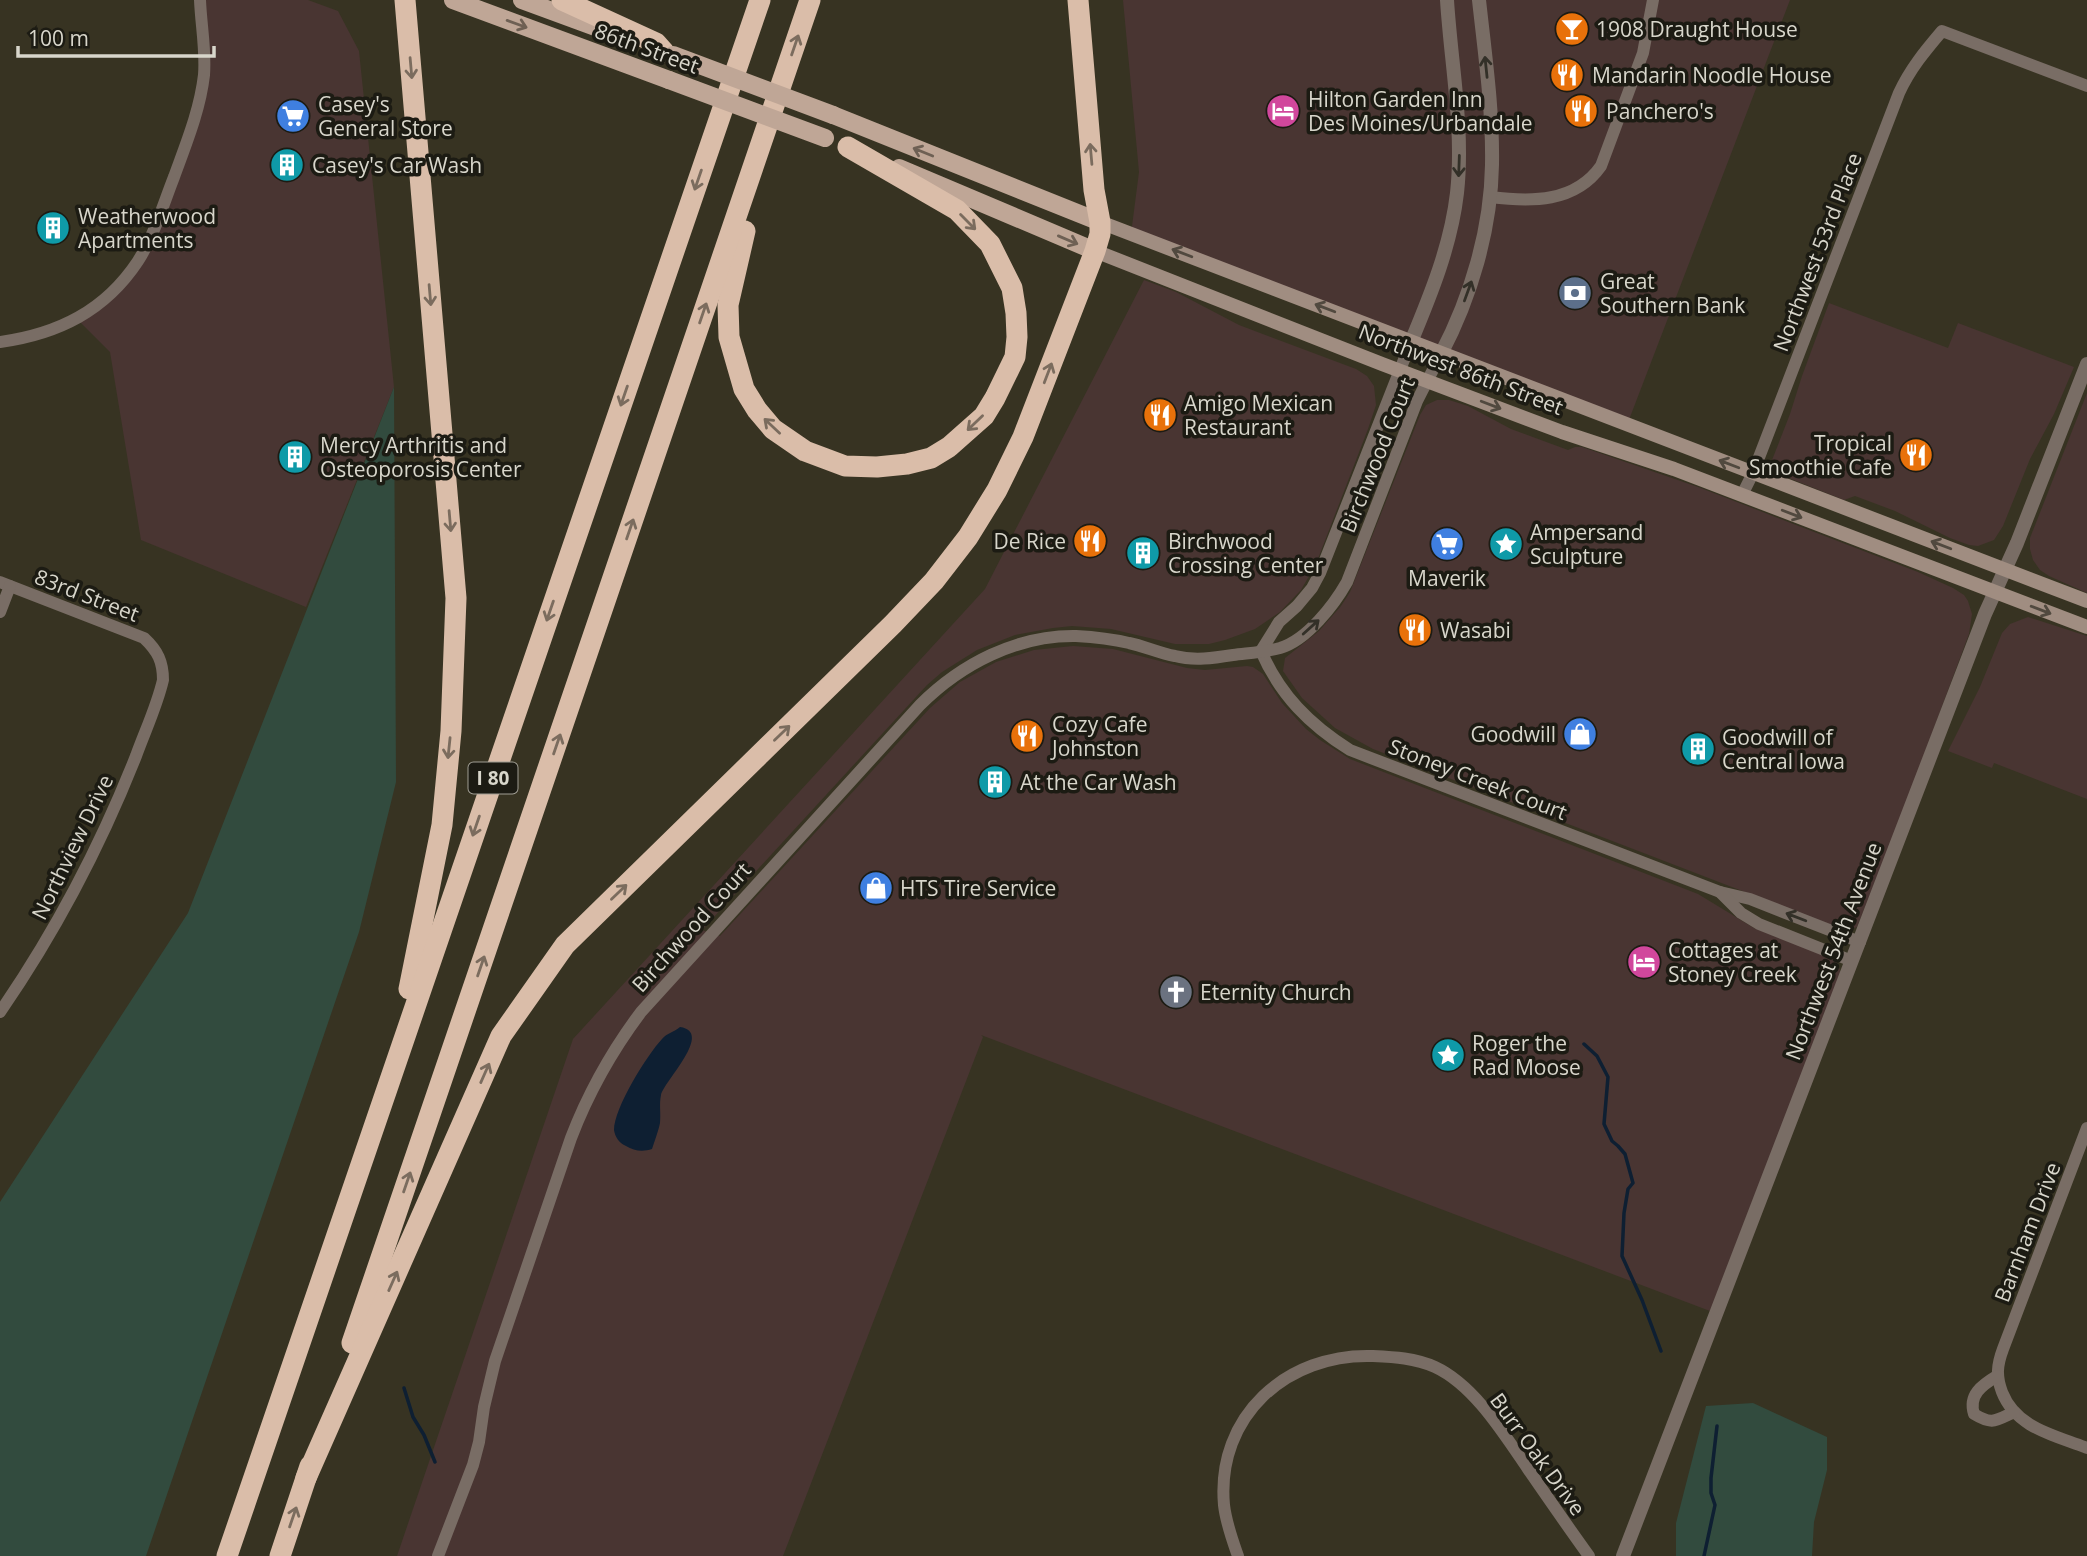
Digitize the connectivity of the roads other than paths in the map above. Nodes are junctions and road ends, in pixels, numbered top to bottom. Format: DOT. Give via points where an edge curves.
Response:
graph roads {
  1 [pos="200,0"];
  2 [pos="405,0"];
  3 [pos="453,0"];
  4 [pos="522,0"];
  5 [pos="562,0"];
  6 [pos="748,0"];
  7 [pos="760,0"];
  8 [pos="810,0"];
  9 [pos="1078,0"];
  10 [pos="1447,0"];
  11 [pos="1479,0"];
  12 [pos="1653,0"];
  13 [pos="668,54"];
  14 [pos="2087,86"];
  15 [pos="779,91"];
  16 [pos="833,116"];
  17 [pos="825,138"];
  18 [pos="848,147"];
  19 [pos="708,153"];
  20 [pos="1490,198"];
  21 [pos="1100,222"];
  22 [pos="1095,251"];
  23 [pos="0,342"];
  24 [pos="1411,342"];
  25 [pos="1441,354"];
  26 [pos="2087,364"];
  27 [pos="1399,371"];
  28 [pos="1427,381"];
  29 [pos="1753,473"];
  30 [pos="1742,495"];
  31 [pos="2005,569"];
  32 [pos="5,584"];
  33 [pos="1995,592"];
  34 [pos="2087,601"];
  35 [pos="0,612"];
  36 [pos="2087,627"];
  37 [pos="1261,651"];
  38 [pos="161,691"];
  39 [pos="1720,892"];
  40 [pos="1860,942"];
  41 [pos="1852,961"];
  42 [pos="0,1012"];
  43 [pos="393,1069"];
  44 [pos="2087,1128"];
  45 [pos="1997,1376"];
  46 [pos="2014,1412"];
  47 [pos="2087,1448"];
  48 [pos="306,1478"];
  49 [pos="228,1556"];
  50 [pos="280,1556"];
  51 [pos="438,1556"];
  52 [pos="1238,1556"];
  53 [pos="1589,1556"];
  54 [pos="1623,1556"];
  1 -- 23 [label="street" via="201,94 172,182 139,260 92,310 42,333"];
  2 -- 43 [label="highway, one-way" via="456,598 442,825"];
  3 -- 17 [label="main road, 86th Street, one-way, bridge"];
  4 -- 13 [label="main road, 86th Street"];
  5 -- 13 [label="highway" via="649,39"];
  6 -- 19 [label="highway"];
  7 -- 19 [label="highway, I 80"];
  15 -- 8 [label="highway, one-way"];
  21 -- 9 [label="highway, one-way"];
  10 -- 24 [label="street, one-way" via="1459,135 1457,194 1443,259"];
  20 -- 11 [label="street, one-way" via="1492,132"];
  12 -- 20 [label="street" via="1643,53 1593,178 1550,198"];
  13 -- 16 [label="main road, 86th Street, bridge"];
  14 -- 29 [label="street, Northwest 53rd Place" via="1942,32 1919,58 1899,93"];
  18 -- 15 [label="highway, one-way" via="957,210 990,244 1012,288 1015,357 995,398 984,415 949,447 907,464 845,466 805,451 773,429 744,389 729,337 728,305"];
  48 -- 15 [label="highway, I 80, one-way"];
  21 -- 16 [label="main road, Northwest 86th Street, one-way"];
  17 -- 18 [label="main road, Northwest 86th Street"];
  18 -- 22 [label="main road, Northwest 86th Street, one-way"];
  19 -- 43 [label="highway, I 80, one-way"];
  25 -- 20 [label="street, one-way" via="1472,279"];
  21 -- 22 [label="highway"];
  24 -- 21 [label="main road, Northwest 86th Street, one-way"];
  22 -- 27 [label="main road, Northwest 86th Street"];
  48 -- 22 [label="highway, one-way" via="501,1037 565,945 893,624 968,537 1023,437"];
  24 -- 25 [label="main road, Northwest 86th Street"];
  24 -- 27 [label="street, Birchwood Court"];
  25 -- 28 [label="street, Birchwood Court"];
  29 -- 25 [label="main road, Northwest 86th Street, one-way"];
  26 -- 31 [label="street, Northwest 54th Avenue"];
  27 -- 28 [label="main road, Northwest 86th Street"];
  27 -- 37 [label="street, Birchwood Court" via="1320,573"];
  28 -- 30 [label="main road, Northwest 86th Street, one-way"];
  37 -- 28 [label="street, Birchwood Court, one-way" via="1296,640 1320,620 1340,593"];
  29 -- 30 [label="street, Northwest 53rd Place"];
  31 -- 29 [label="main road, Northwest 86th Street, one-way"];
  30 -- 33 [label="main road, Northwest 86th Street, one-way"];
  31 -- 33 [label="street, Northwest 54th Avenue"];
  31 -- 34 [label="main road, Northwest 86th Street"];
  32 -- 35 [label="street"];
  32 -- 38 [label="street, 83rd Street" via="145,638 160,657"];
  33 -- 36 [label="main road, Northwest 86th Street, one-way"];
  33 -- 40 [label="street, Northwest 54th Avenue"];
  37 -- 39 [label="street, Stoney Creek Court" via="1292,702 1350,750"];
  37 -- 51 [label="street, Birchwood Court" via="1195,659 1075,636 1015,645 974,663 942,685 846,785 641,1012 600,1072 571,1138 495,1361 480,1442"];
  38 -- 42 [label="street, Northview Drive" via="85,873"];
  40 -- 39 [label="street, Stoney Creek Court, one-way"];
  39 -- 41 [label="street, Stoney Creek Court" via="1759,924"];
  40 -- 41 [label="street, Northwest 54th Avenue"];
  41 -- 54 [label="street, Northwest 54th Avenue"];
  43 -- 49 [label="highway, I 80"];
  44 -- 45 [label="street, Barnham Drive" via="2003,1349"];
  45 -- 46 [label="street"];
  45 -- 46 [label="street" via="1972,1400 1974,1414 1994,1422"];
  46 -- 47 [label="street" via="2025,1423"];
  50 -- 48 [label="highway, I 80, one-way"];
  52 -- 53 [label="street, Burr Oak Drive" via="1224,1504 1225,1474 1237,1431 1248,1412 1265,1393 1296,1372 1358,1355 1414,1360 1455,1380 1497,1425"];
}
